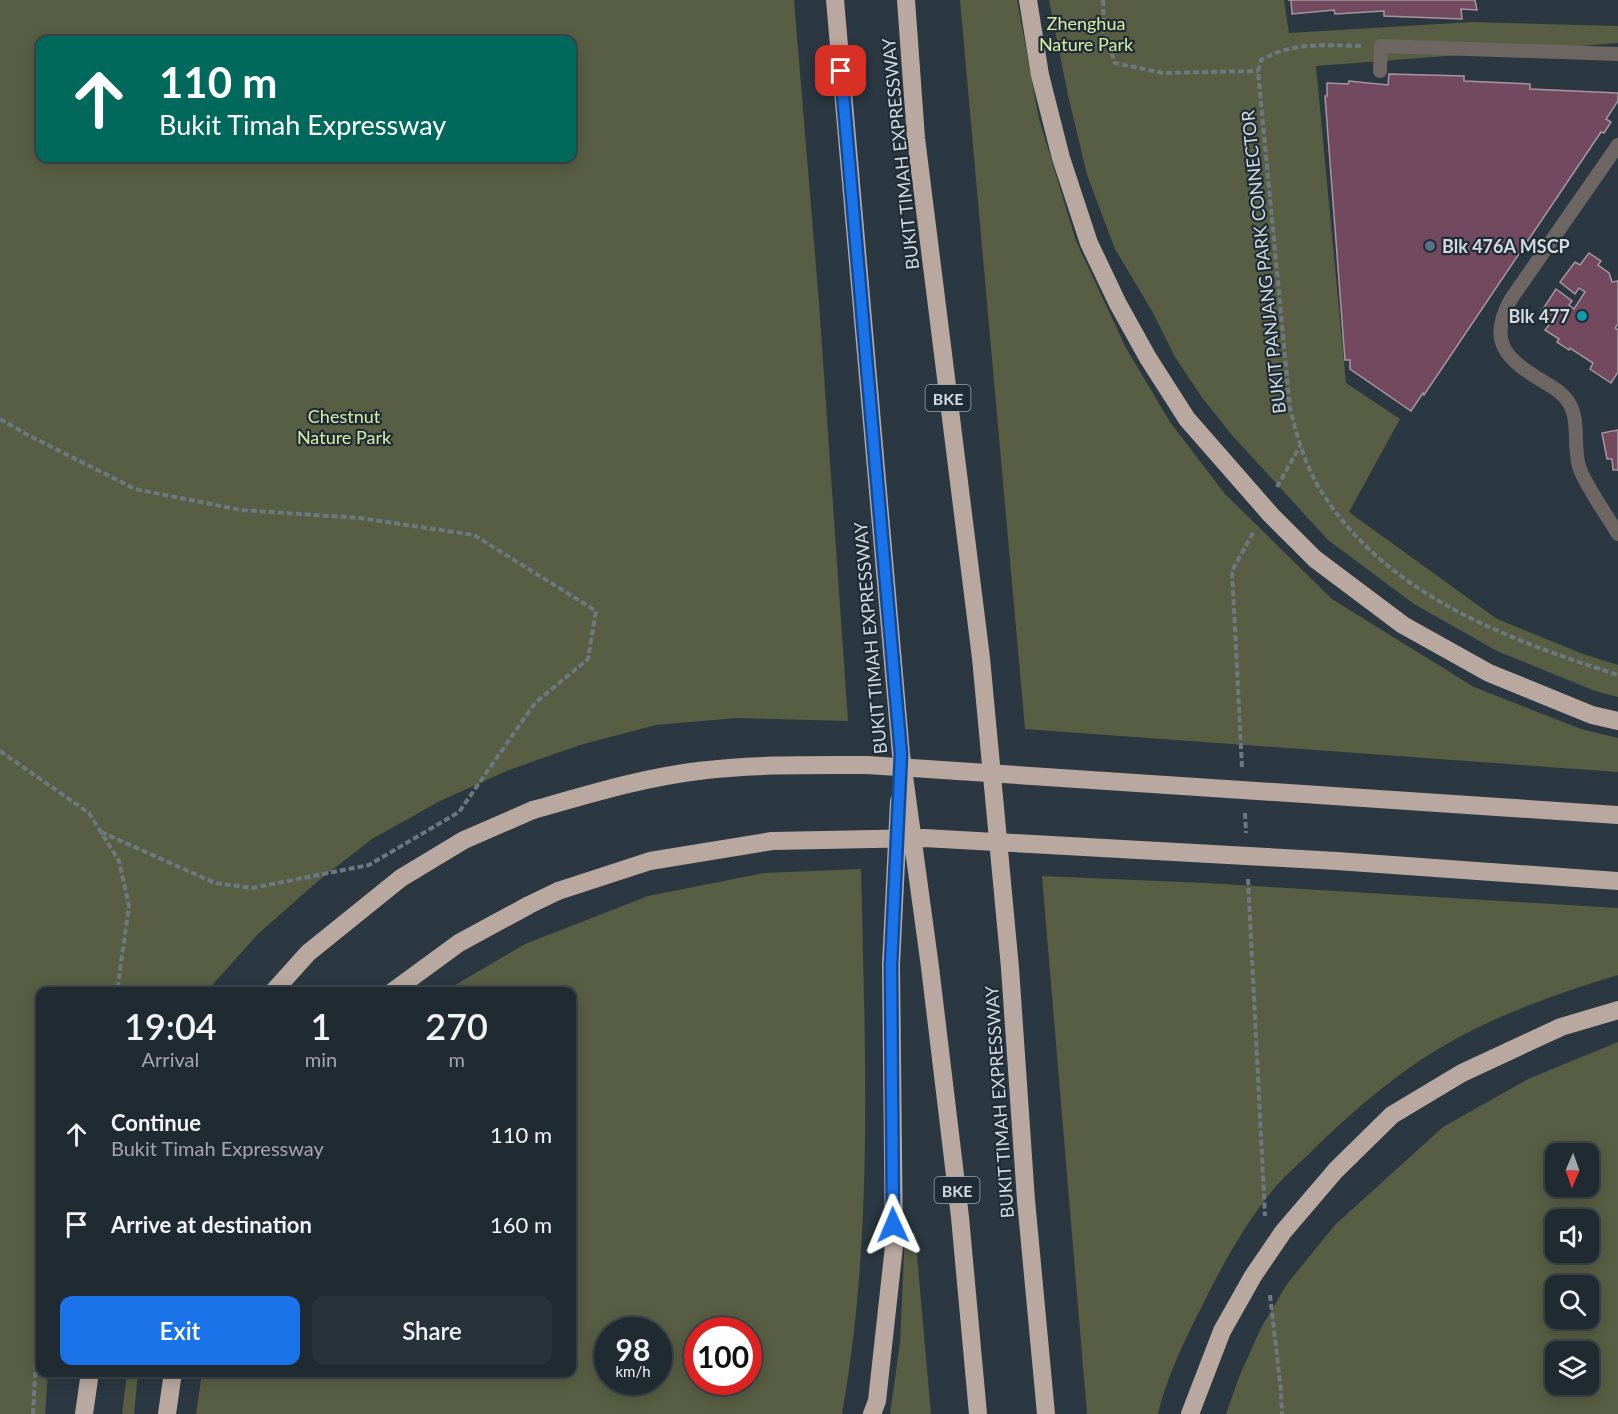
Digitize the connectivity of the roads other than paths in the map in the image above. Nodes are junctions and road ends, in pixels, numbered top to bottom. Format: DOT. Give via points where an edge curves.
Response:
graph roads {
  1 [pos="835,0"];
  2 [pos="906,0"];
  3 [pos="1028,0"];
  4 [pos="1618,54"];
  5 [pos="1380,71"];
  6 [pos="1618,145"];
  7 [pos="1618,534"];
  8 [pos="1618,721"];
  9 [pos="901,754"];
  10 [pos="1618,815"];
  11 [pos="1618,881"];
  12 [pos="277,987"];
  13 [pos="399,987"];
  14 [pos="1618,1010"];
  15 [pos="89,1377"];
  16 [pos="172,1377"];
  17 [pos="84,1414"];
  18 [pos="167,1414"];
  19 [pos="872,1414"];
  20 [pos="978,1414"];
  21 [pos="1046,1414"];
  22 [pos="1190,1414"];
  1 -- 9 [label="highway, BUKIT TIMAH EXPRESSWAY / BKE"];
  2 -- 21 [label="highway, BUKIT TIMAH EXPRESSWAY / BKE" via="916,138 981,658"];
  3 -- 8 [label="highway, bridge" via="1040,75 1061,158 1089,243 1148,358 1187,419 1315,559 1403,625 1489,673 1592,715"];
  4 -- 5 [label="lane" via="1380,46"];
  6 -- 7 [label="lane" via="1511,299 1502,317 1500,337 1513,361 1557,390 1570,404 1580,470"];
  9 -- 19 [label="highway" via="891,965 894,1246 877,1401"];
  9 -- 20 [label="highway, BUKIT TIMAH EXPRESSWAY / BKE" via="959,1205"];
  10 -- 12 [label="highway, bridge" via="867,765 698,771 632,782 533,810 464,840 401,878 308,953"];
  11 -- 13 [label="highway, bridge" via="924,838 772,841 650,861 558,891 459,943"];
  14 -- 22 [label="highway, bridge" via="1561,1027 1462,1073 1392,1115 1336,1170 1271,1249 1222,1331"];
  15 -- 17 [label="highway"];
  16 -- 18 [label="highway"];
}
